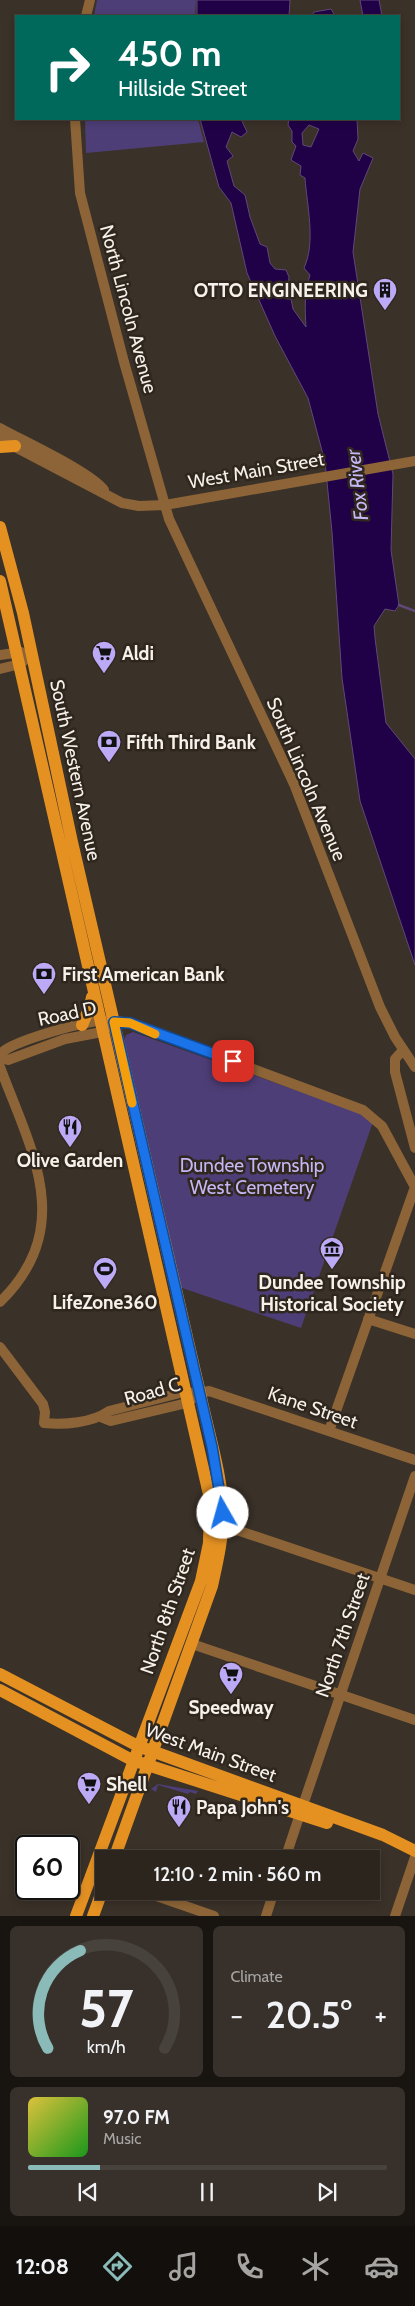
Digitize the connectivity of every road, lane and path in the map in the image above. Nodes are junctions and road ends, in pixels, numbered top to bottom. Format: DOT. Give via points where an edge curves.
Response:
graph roads {
  1 [pos="90,0"];
  2 [pos="86,15"];
  3 [pos="75,120"];
  4 [pos="0,428"];
  5 [pos="0,439"];
  6 [pos="15,446"];
  7 [pos="0,447"];
  8 [pos="415,461"];
  9 [pos="106,493"];
  10 [pos="164,505"];
  11 [pos="0,527"];
  12 [pos="0,581"];
  13 [pos="18,651"];
  14 [pos="32,654"];
  15 [pos="0,655"];
  16 [pos="20,664"];
  17 [pos="0,669"];
  18 [pos="93,992"];
  19 [pos="114,1022"];
  20 [pos="82,1025"];
  21 [pos="101,1026"];
  22 [pos="404,1050"];
  23 [pos="0,1054"];
  24 [pos="0,1058"];
  25 [pos="415,1066"];
  26 [pos="0,1067"];
  27 [pos="415,1148"];
  28 [pos="415,1187"];
  29 [pos="167,1254"];
  30 [pos="154,1257"];
  31 [pos="0,1302"];
  32 [pos="368,1319"];
  33 [pos="415,1334"];
  34 [pos="0,1347"];
  35 [pos="200,1393"];
  36 [pos="186,1398"];
  37 [pos="329,1431"];
  38 [pos="415,1460"];
  39 [pos="415,1476"];
  40 [pos="216,1523"];
  41 [pos="380,1578"];
  42 [pos="415,1590"];
  43 [pos="192,1644"];
  44 [pos="0,1674"];
  45 [pos="0,1690"];
  46 [pos="341,1694"];
  47 [pos="415,1720"];
  48 [pos="138,1746"];
  49 [pos="153,1752"];
  50 [pos="132,1760"];
  51 [pos="148,1765"];
  52 [pos="302,1810"];
  53 [pos="117,1850"];
  54 [pos="288,1850"];
  55 [pos="415,1851"];
  56 [pos="415,1857"];
  57 [pos="99,1900"];
  58 [pos="168,1900"];
  59 [pos="271,1900"];
  60 [pos="76,1916"];
  61 [pos="93,1916"];
  62 [pos="214,1916"];
  63 [pos="266,1916"];
  64 [pos="395,1916"];
  1 -- 2 [label="street"];
  3 -- 10 [label="street, North Lincoln Avenue" via="80,194"];
  4 -- 9 [label="street, West Main Street" via="70,466 100,485"];
  5 -- 6 [label="street, West Main Street"];
  6 -- 7 [label="main road"];
  6 -- 9 [label="street, West Main Street"];
  8 -- 10 [label="street, West Main Street"];
  9 -- 10 [label="street, West Main Street" via="130,505"];
  10 -- 22 [label="street, South Lincoln Avenue" via="186,558 292,778 380,1007"];
  11 -- 14 [label="main road, South Western Avenue"];
  12 -- 13 [label="main road, South Western Avenue"];
  13 -- 14 [label="street"];
  13 -- 15 [label="street"];
  13 -- 16 [label="main road, South Western Avenue"];
  14 -- 16 [label="street"];
  14 -- 19 [label="main road, South Western Avenue"];
  16 -- 17 [label="street"];
  16 -- 18 [label="main road, South Western Avenue"];
  18 -- 20 [label="main road"];
  18 -- 21 [label="main road, South Western Avenue"];
  19 -- 21 [label="street, Road D"];
  19 -- 28 [label="street, Road D" via="130,1023 359,1108 382,1126"];
  19 -- 29 [label="main road, North 8th Street"];
  20 -- 21 [label="street, Road D"];
  20 -- 23 [label="street, Road D" via="49,1032 6,1048"];
  21 -- 24 [label="street, Road D" via="8,1060"];
  21 -- 30 [label="main road, North 8th Street"];
  22 -- 25 [label="street, South Lincoln Avenue"];
  22 -- 27 [label="street" via="395,1059 394,1072"];
  26 -- 31 [label="street" via="42,1187 43,1208 33,1256"];
  28 -- 32 [label="street"];
  29 -- 30 [label="main road"];
  29 -- 35 [label="main road, North 8th Street"];
  30 -- 36 [label="main road, North 8th Street"];
  32 -- 33 [label="street"];
  32 -- 37 [label="street"];
  34 -- 36 [label="street, Road C" via="43,1404 46,1412 44,1423 61,1424 101,1417 109,1411"];
  35 -- 36 [label="street, Road C"];
  35 -- 37 [label="street, Kane Street" via="216,1392"];
  35 -- 40 [label="main road, North 8th Street" via="219,1482"];
  36 -- 40 [label="main road, North 8th Street"];
  37 -- 38 [label="street, Kane Street"];
  39 -- 41 [label="street, North 7th Street"];
  40 -- 41 [label="street"];
  40 -- 43 [label="main road, North 8th Street" via="212,1586"];
  40 -- 48 [label="main road, North 8th Street" via="201,1581"];
  41 -- 42 [label="street"];
  41 -- 46 [label="street, North 7th Street"];
  43 -- 46 [label="street"];
  43 -- 49 [label="main road, North 8th Street"];
  44 -- 48 [label="main road, West Main Street"];
  45 -- 50 [label="main road, West Main Street"];
  46 -- 47 [label="street"];
  46 -- 52 [label="street, North 7th Street"];
  48 -- 49 [label="main road, West Main Street"];
  48 -- 50 [label="main road, North 8th Street"];
  49 -- 51 [label="main road, North 8th Street"];
  49 -- 52 [label="main road, West Main Street"];
  50 -- 51 [label="main road, West Main Street"];
  50 -- 60 [label="main road, North 8th Street"];
  51 -- 52 [label="main road, West Main Street"];
  51 -- 53 [label="main road, North 8th Street"];
  52 -- 54 [label="street, North 7th Street"];
  52 -- 55 [label="main road, West Main Street"];
  56 -- 64 [label="street"];
  57 -- 61 [label="main road"];
  58 -- 62 [label="street"];
  59 -- 63 [label="street"];
}
